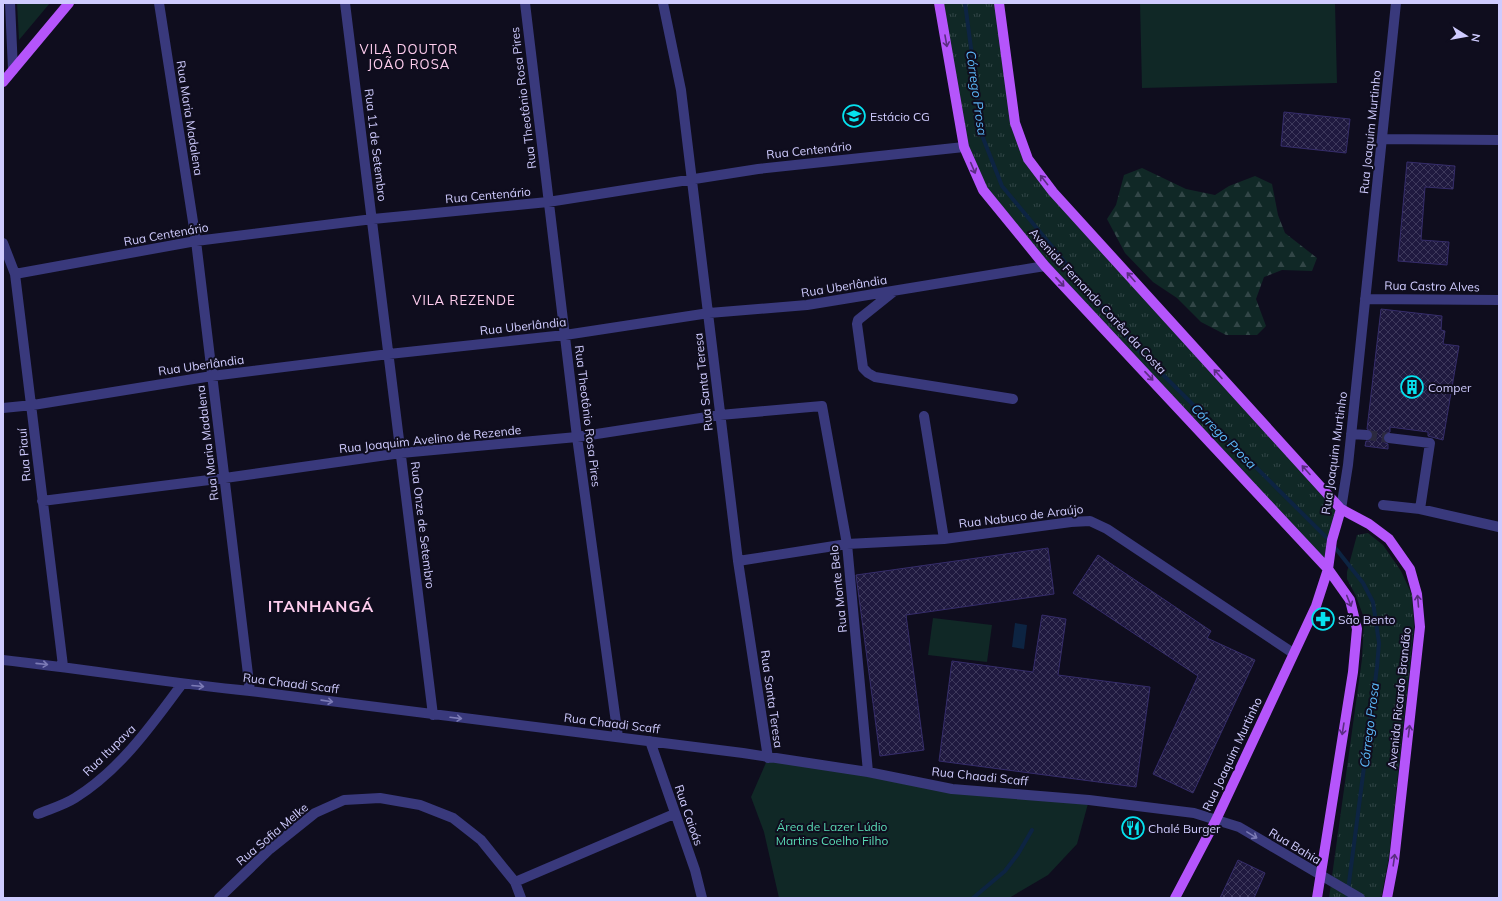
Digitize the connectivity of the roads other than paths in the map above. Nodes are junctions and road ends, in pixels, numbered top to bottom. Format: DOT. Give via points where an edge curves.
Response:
graph roads {
  1 [pos="10,3"];
  2 [pos="69,3"];
  3 [pos="158,3"];
  4 [pos="345,3"];
  5 [pos="524,3"];
  6 [pos="663,3"];
  7 [pos="939,3"];
  8 [pos="999,3"];
  9 [pos="1396,3"];
  10 [pos="13,70"];
  11 [pos="3,82"];
  12 [pos="1382,139"];
  13 [pos="1499,140"];
  14 [pos="964,147"];
  15 [pos="692,180"];
  16 [pos="548,202"];
  17 [pos="373,219"];
  18 [pos="196,241"];
  19 [pos="3,243"];
  20 [pos="1045,266"];
  21 [pos="16,274"];
  22 [pos="895,291"];
  23 [pos="1365,299"];
  24 [pos="1499,300"];
  25 [pos="709,313"];
  26 [pos="565,335"];
  27 [pos="389,354"];
  28 [pos="212,376"];
  29 [pos="1013,399"];
  30 [pos="32,405"];
  31 [pos="822,406"];
  32 [pos="3,408"];
  33 [pos="720,415"];
  34 [pos="924,416"];
  35 [pos="1351,434"];
  36 [pos="1366,436"];
  37 [pos="577,437"];
  38 [pos="1389,438"];
  39 [pos="401,453"];
  40 [pos="225,478"];
  41 [pos="42,501"];
  42 [pos="1383,505"];
  43 [pos="1420,509"];
  44 [pos="1340,512"];
  45 [pos="1499,527"];
  46 [pos="944,539"];
  47 [pos="847,544"];
  48 [pos="738,561"];
  49 [pos="1328,569"];
  50 [pos="1293,653"];
  51 [pos="3,660"];
  52 [pos="63,666"];
  53 [pos="182,684"];
  54 [pos="250,691"];
  55 [pos="433,715"];
  56 [pos="618,736"];
  57 [pos="650,741"];
  58 [pos="768,758"];
  59 [pos="868,772"];
  60 [pos="38,814"];
  61 [pos="674,814"];
  62 [pos="1216,820"];
  63 [pos="1320,876"];
  64 [pos="515,882"];
  65 [pos="1174,897"];
  66 [pos="220,898"];
  67 [pos="521,898"];
  68 [pos="702,898"];
  69 [pos="1317,898"];
  70 [pos="1360,898"];
  71 [pos="1387,898"];
  1 -- 10 [label="street"];
  2 -- 10 [label="main road"];
  3 -- 18 [label="street, Rua Maria Madalena"];
  4 -- 17 [label="street, Rua 11 de Setembro"];
  5 -- 16 [label="street, Rua Theotônio Rosa Pires"];
  6 -- 15 [label="street, Rua Santa Teresa" via="681,90"];
  7 -- 14 [label="main road, Avenida Fernando Corrêa da Costa, one-way"];
  44 -- 8 [label="main road, one-way" via="1053,192 1028,159 1015,123"];
  9 -- 12 [label="street, Rua Joaquim Murtinho"];
  10 -- 11 [label="main road"];
  12 -- 13 [label="street"];
  12 -- 23 [label="street, Rua Joaquim Murtinho"];
  14 -- 15 [label="street, Rua Centenário" via="758,169"];
  14 -- 20 [label="main road, Avenida Fernando Corrêa da Costa, one-way" via="983,190"];
  15 -- 16 [label="street, Rua Centenário"];
  15 -- 25 [label="street, Rua Santa Teresa"];
  16 -- 17 [label="street, Rua Centenário"];
  16 -- 26 [label="street, Rua Theotônio Rosa Pires"];
  17 -- 18 [label="street, Rua Centenário"];
  17 -- 27 [label="street, Rua Onze de Setembro"];
  18 -- 21 [label="street, Rua Centenário"];
  18 -- 28 [label="street, Rua Maria Madalena"];
  19 -- 21 [label="street, Rua Piauí"];
  20 -- 22 [label="street, Rua Uberlândia"];
  20 -- 49 [label="main road, Avenida Fernando Corrêa da Costa, one-way"];
  21 -- 30 [label="street, Rua Piauí"];
  22 -- 25 [label="street, Rua Uberlândia" via="807,305"];
  22 -- 29 [label="street" via="858,320 863,368 868,373 875,377"];
  23 -- 24 [label="street, Rua Castro Alves"];
  23 -- 35 [label="street, Rua Joaquim Murtinho"];
  25 -- 26 [label="street, Rua Uberlândia"];
  25 -- 33 [label="street, Rua Santa Teresa"];
  26 -- 27 [label="street, Rua Uberlândia"];
  26 -- 37 [label="street, Rua Theotônio Rosa Pires"];
  27 -- 28 [label="street, Rua Uberlândia"];
  27 -- 39 [label="street, Rua Onze de Setembro"];
  28 -- 30 [label="street, Rua Uberlândia"];
  28 -- 40 [label="street, Rua Maria Madalena"];
  30 -- 32 [label="street, Rua Uberlândia"];
  30 -- 41 [label="street, Rua Piauí"];
  31 -- 33 [label="street, Rua Joaquim Avelino de Rezende"];
  31 -- 47 [label="street, Rua Monte Belo"];
  33 -- 37 [label="street, Rua Joaquim Avelino de Rezende"];
  33 -- 48 [label="street, Rua Santa Teresa"];
  34 -- 46 [label="street"];
  35 -- 36 [label="street"];
  35 -- 44 [label="street, Rua Joaquim Murtinho"];
  37 -- 39 [label="street, Rua Joaquim Avelino de Rezende"];
  37 -- 56 [label="street, Rua Theotônio Rosa Pires"];
  38 -- 43 [label="street" via="1430,443"];
  39 -- 40 [label="street, Rua Joaquim Avelino de Rezende"];
  39 -- 55 [label="street, Rua Onze de Setembro"];
  40 -- 41 [label="street, Rua Joaquim Avelino de Rezende"];
  40 -- 54 [label="street, Rua Maria Madalena"];
  41 -- 52 [label="street, Rua Piauí"];
  42 -- 43 [label="street"];
  43 -- 45 [label="street"];
  44 -- 49 [label="main road, Rua Joaquim Murtinho" via="1332,540"];
  71 -- 44 [label="main road, Avenida Ricardo Brandão, one-way" via="1394,861 1420,627 1417,594 1410,569 1389,539 1369,524"];
  46 -- 47 [label="street, Rua Nabuco de Araújo"];
  46 -- 50 [label="street, Rua Nabuco de Araújo" via="1090,521 1107,529"];
  47 -- 48 [label="street, Rua Nabuco de Araújo"];
  47 -- 59 [label="street, Rua Monte Belo"];
  48 -- 58 [label="street, Rua Santa Teresa"];
  49 -- 50 [label="main road, Rua Joaquim Murtinho" via="1316,606"];
  49 -- 63 [label="main road, one-way" via="1350,600 1357,629 1353,672"];
  50 -- 62 [label="main road, Rua Joaquim Murtinho"];
  51 -- 52 [label="street, Rua Chaadi Scaff, one-way"];
  52 -- 53 [label="street, Rua Chaadi Scaff"];
  53 -- 54 [label="street, Rua Chaadi Scaff, one-way"];
  53 -- 60 [label="street, Rua Itupava" via="139,742 96,783 74,799"];
  54 -- 55 [label="street, Rua Chaadi Scaff, one-way"];
  55 -- 56 [label="street, Rua Chaadi Scaff, one-way"];
  56 -- 57 [label="street, Rua Chaadi Scaff"];
  57 -- 58 [label="street, Rua Chaadi Scaff"];
  57 -- 61 [label="street, Rua Caioás"];
  58 -- 59 [label="street, Rua Chaadi Scaff"];
  59 -- 62 [label="street, Rua Chaadi Scaff" via="952,789 1089,800 1194,813"];
  61 -- 64 [label="street"];
  61 -- 68 [label="street, Rua Caioás" via="695,870"];
  62 -- 63 [label="street, Rua Bahia, one-way" via="1239,827"];
  62 -- 65 [label="main road, Rua Joaquim Murtinho"];
  63 -- 69 [label="main road"];
  63 -- 70 [label="street, Rua Bahia"];
  64 -- 66 [label="street, Rua Sofia Melke" via="480,840 453,818 420,804 380,798 344,800 315,813 270,849"];
  64 -- 67 [label="street, Rua Sofia Melke"];
}
